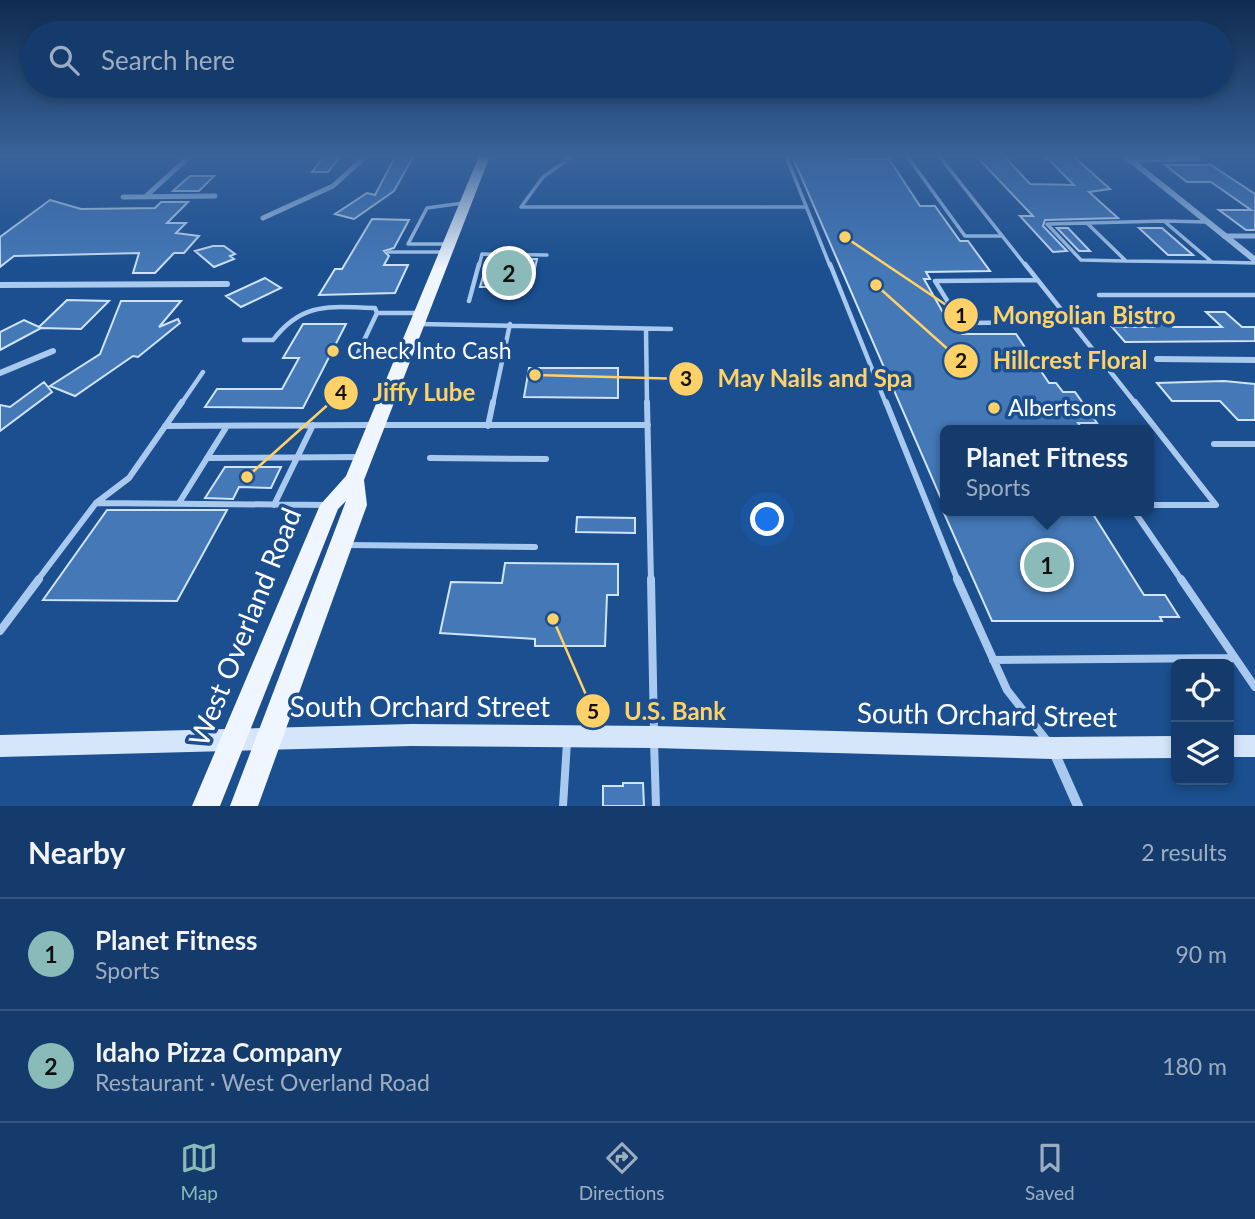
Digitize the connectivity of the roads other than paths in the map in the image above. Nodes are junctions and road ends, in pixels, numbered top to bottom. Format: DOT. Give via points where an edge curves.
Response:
graph roads {
  1 [pos="149,194"];
  2 [pos="316,194"];
  3 [pos="470,194"];
  4 [pos="529,194"];
  5 [pos="801,194"];
  6 [pos="934,194"];
  7 [pos="969,194"];
  8 [pos="1172,194"];
  9 [pos="215,195"];
  10 [pos="123,197"];
  11 [pos="145,197"];
  12 [pos="467,202"];
  13 [pos="806,206"];
  14 [pos="263,218"];
  15 [pos="1164,221"];
  16 [pos="1207,222"];
  17 [pos="1087,223"];
  18 [pos="1002,236"];
  19 [pos="1224,236"];
  20 [pos="1255,236"];
  21 [pos="448,248"];
  22 [pos="388,251"];
  23 [pos="547,255"];
  24 [pos="1126,261"];
  25 [pos="1212,262"];
  26 [pos="1255,262"];
  27 [pos="1037,281"];
  28 [pos="227,284"];
  29 [pos="0,285"];
  30 [pos="1099,295"];
  31 [pos="1255,295"];
  32 [pos="468,301"];
  33 [pos="377,313"];
  34 [pos="419,319"];
  35 [pos="1070,322"];
  36 [pos="510,324"];
  37 [pos="646,329"];
  38 [pos="671,329"];
  39 [pos="244,340"];
  40 [pos="53,351"];
  41 [pos="358,353"];
  42 [pos="1157,359"];
  43 [pos="1255,360"];
  44 [pos="203,372"];
  45 [pos="0,373"];
  46 [pos="313,425"];
  47 [pos="376,425"];
  48 [pos="648,425"];
  49 [pos="1152,425"];
  50 [pos="165,426"];
  51 [pos="227,426"];
  52 [pos="488,426"];
  53 [pos="1154,428"];
  54 [pos="1214,444"];
  55 [pos="1255,444"];
  56 [pos="298,457"];
  57 [pos="364,457"];
  58 [pos="207,458"];
  59 [pos="430,458"];
  60 [pos="546,459"];
  61 [pos="354,480"];
  62 [pos="96,503"];
  63 [pos="178,504"];
  64 [pos="274,505"];
  65 [pos="330,505"];
  66 [pos="1154,506"];
  67 [pos="1137,516"];
  68 [pos="341,545"];
  69 [pos="535,547"];
  70 [pos="0,631"];
  71 [pos="1235,658"];
  72 [pos="993,660"];
  73 [pos="1255,687"];
  74 [pos="568,736"];
  75 [pos="270,737"];
  76 [pos="654,737"];
  77 [pos="233,738"];
  78 [pos="0,746"];
  79 [pos="1234,746"];
  80 [pos="1255,746"];
  81 [pos="1171,747"];
  82 [pos="1053,748"];
  83 [pos="206,806"];
  84 [pos="244,806"];
  85 [pos="563,806"];
  86 [pos="656,806"];
  87 [pos="1078,806"];
  1 -- 11 [label="street"];
  2 -- 14 [label="street"];
  3 -- 12 [label="main road, West Overland Road"];
  4 -- 13 [label="lane" via="521,207"];
  5 -- 13 [label="lane"];
  6 -- 18 [label="lane" via="965,236"];
  7 -- 18 [label="lane"];
  8 -- 16 [label="street"];
  9 -- 11 [label="street"];
  10 -- 11 [label="street"];
  12 -- 21 [label="main road, West Overland Road"];
  12 -- 21 [label="lane" via="427,208 408,244"];
  13 -- 72 [label="lane"];
  15 -- 16 [label="lane"];
  15 -- 17 [label="lane"];
  15 -- 25 [label="lane"];
  16 -- 19 [label="street"];
  17 -- 24 [label="lane"];
  17 -- 24 [label="lane" via="1047,224 1080,260"];
  18 -- 27 [label="lane"];
  19 -- 20 [label="street"];
  19 -- 26 [label="street"];
  21 -- 22 [label="lane"];
  21 -- 34 [label="main road, West Overland Road"];
  23 -- 32 [label="lane" via="482,254"];
  24 -- 25 [label="lane"];
  25 -- 26 [label="lane"];
  27 -- 35 [label="lane"];
  27 -- 35 [label="lane" via="935,281 961,323"];
  28 -- 29 [label="street"];
  30 -- 31 [label="lane"];
  33 -- 34 [label="lane"];
  33 -- 39 [label="lane" via="375,308 305,309 283,325 273,340"];
  33 -- 41 [label="lane"];
  34 -- 36 [label="lane"];
  34 -- 47 [label="main road, West Overland Road"];
  35 -- 49 [label="lane"];
  36 -- 37 [label="lane"];
  36 -- 52 [label="lane"];
  37 -- 38 [label="lane"];
  37 -- 48 [label="lane"];
  40 -- 45 [label="street"];
  42 -- 43 [label="street"];
  44 -- 50 [label="lane"];
  46 -- 47 [label="lane"];
  46 -- 51 [label="lane"];
  46 -- 56 [label="lane"];
  47 -- 52 [label="lane"];
  47 -- 57 [label="main road, West Overland Road"];
  48 -- 52 [label="lane"];
  48 -- 76 [label="lane"];
  50 -- 51 [label="lane"];
  50 -- 62 [label="lane" via="129,478"];
  51 -- 58 [label="lane"];
  53 -- 66 [label="lane" via="1216,506"];
  54 -- 55 [label="lane"];
  56 -- 57 [label="lane"];
  56 -- 58 [label="lane"];
  56 -- 64 [label="lane"];
  57 -- 61 [label="main road, West Overland Road"];
  58 -- 63 [label="lane"];
  59 -- 60 [label="lane"];
  61 -- 65 [label="main road, West Overland Road"];
  61 -- 68 [label="main road, West Overland Road" via="356,506"];
  62 -- 63 [label="lane"];
  62 -- 70 [label="lane"];
  63 -- 64 [label="lane"];
  64 -- 65 [label="lane"];
  65 -- 77 [label="main road, West Overland Road"];
  67 -- 71 [label="lane"];
  68 -- 69 [label="lane"];
  68 -- 75 [label="main road, West Overland Road"];
  71 -- 72 [label="lane"];
  71 -- 73 [label="lane"];
  72 -- 82 [label="lane" via="1007,690"];
  74 -- 75 [label="main road, South Orchard Street"];
  74 -- 76 [label="main road, South Orchard Street"];
  74 -- 85 [label="lane"];
  75 -- 77 [label="main road, South Orchard Street"];
  75 -- 84 [label="main road, West Overland Road"];
  76 -- 82 [label="main road, South Orchard Street"];
  76 -- 86 [label="lane"];
  77 -- 78 [label="main road, South Orchard Street"];
  77 -- 83 [label="main road, West Overland Road"];
  79 -- 80 [label="main road"];
  81 -- 82 [label="main road, South Orchard Street"];
  82 -- 87 [label="street"];
}
